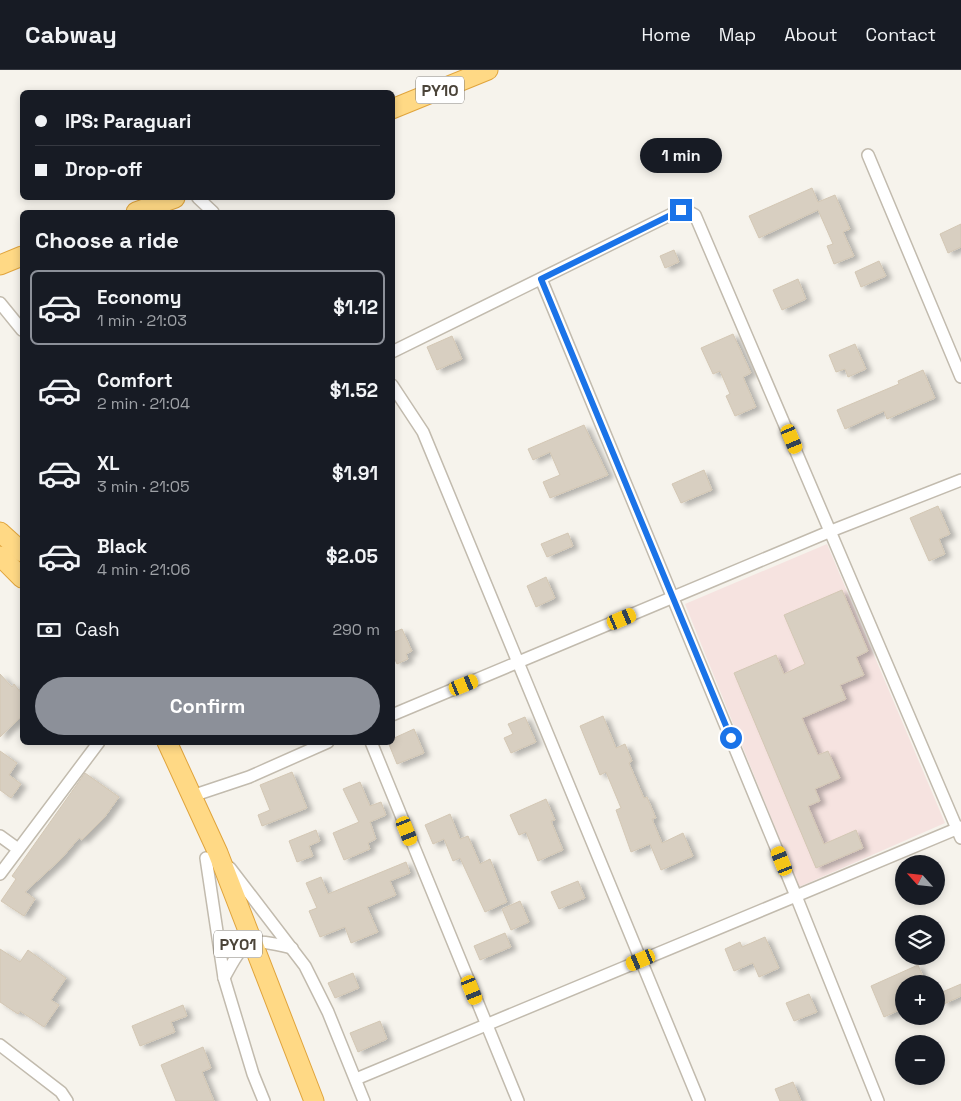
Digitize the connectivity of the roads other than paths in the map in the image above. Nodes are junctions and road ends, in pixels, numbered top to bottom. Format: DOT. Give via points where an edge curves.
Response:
graph roads {
  1 [pos="488,70"];
  2 [pos="395,108"];
  3 [pos="868,155"];
  4 [pos="169,200"];
  5 [pos="200,200"];
  6 [pos="142,210"];
  7 [pos="211,210"];
  8 [pos="20,257"];
  9 [pos="0,265"];
  10 [pos="541,279"];
  11 [pos="0,303"];
  12 [pos="20,328"];
  13 [pos="395,351"];
  14 [pos="961,377"];
  15 [pos="395,390"];
  16 [pos="961,480"];
  17 [pos="831,530"];
  18 [pos="0,532"];
  19 [pos="20,550"];
  20 [pos="0,556"];
  21 [pos="20,576"];
  22 [pos="674,598"];
  23 [pos="519,663"];
  24 [pos="395,714"];
  25 [pos="97,745"];
  26 [pos="157,745"];
  27 [pos="168,745"];
  28 [pos="321,745"];
  29 [pos="372,745"];
  30 [pos="192,796"];
  31 [pos="960,832"];
  32 [pos="0,836"];
  33 [pos="18,849"];
  34 [pos="212,856"];
  35 [pos="0,874"];
  36 [pos="796,896"];
  37 [pos="245,946"];
  38 [pos="292,948"];
  39 [pos="641,960"];
  40 [pos="224,978"];
  41 [pos="487,1025"];
  42 [pos="0,1045"];
  43 [pos="356,1079"];
  44 [pos="67,1101"];
  45 [pos="264,1101"];
  46 [pos="301,1101"];
  47 [pos="314,1101"];
  48 [pos="364,1101"];
  49 [pos="518,1101"];
  50 [pos="699,1101"];
  51 [pos="878,1101"];
  1 -- 2 [label="highway, PY10"];
  3 -- 14 [label="street"];
  4 -- 6 [label="highway"];
  5 -- 7 [label="street"];
  8 -- 9 [label="highway"];
  10 -- 13 [label="street"];
  10 -- 17 [label="street" via="676,212 686,210 695,215"];
  10 -- 22 [label="street"];
  11 -- 12 [label="street"];
  15 -- 23 [label="street" via="423,432"];
  16 -- 17 [label="street"];
  17 -- 22 [label="street"];
  17 -- 31 [label="street"];
  18 -- 19 [label="highway"];
  20 -- 21 [label="highway"];
  22 -- 23 [label="street"];
  22 -- 36 [label="street"];
  23 -- 24 [label="street"];
  23 -- 39 [label="street"];
  25 -- 33 [label="street"];
  26 -- 34 [label="highway, PY01"];
  27 -- 30 [label="highway, PY01"];
  28 -- 30 [label="street" via="248,777"];
  29 -- 41 [label="street"];
  30 -- 34 [label="highway, PY01"];
  31 -- 36 [label="street"];
  32 -- 33 [label="street"];
  33 -- 35 [label="street"];
  34 -- 37 [label="highway, PY01"];
  34 -- 38 [label="street"];
  34 -- 40 [label="street"];
  36 -- 39 [label="street"];
  36 -- 51 [label="street"];
  37 -- 38 [label="street" via="277,944"];
  37 -- 40 [label="street"];
  37 -- 46 [label="highway, PY01"];
  37 -- 47 [label="highway, PY01"];
  38 -- 43 [label="street" via="305,966 328,1012"];
  39 -- 41 [label="street"];
  39 -- 50 [label="street"];
  40 -- 45 [label="street"];
  41 -- 43 [label="street"];
  41 -- 49 [label="street"];
  42 -- 44 [label="street" via="61,1092"];
  43 -- 48 [label="street"];
}
